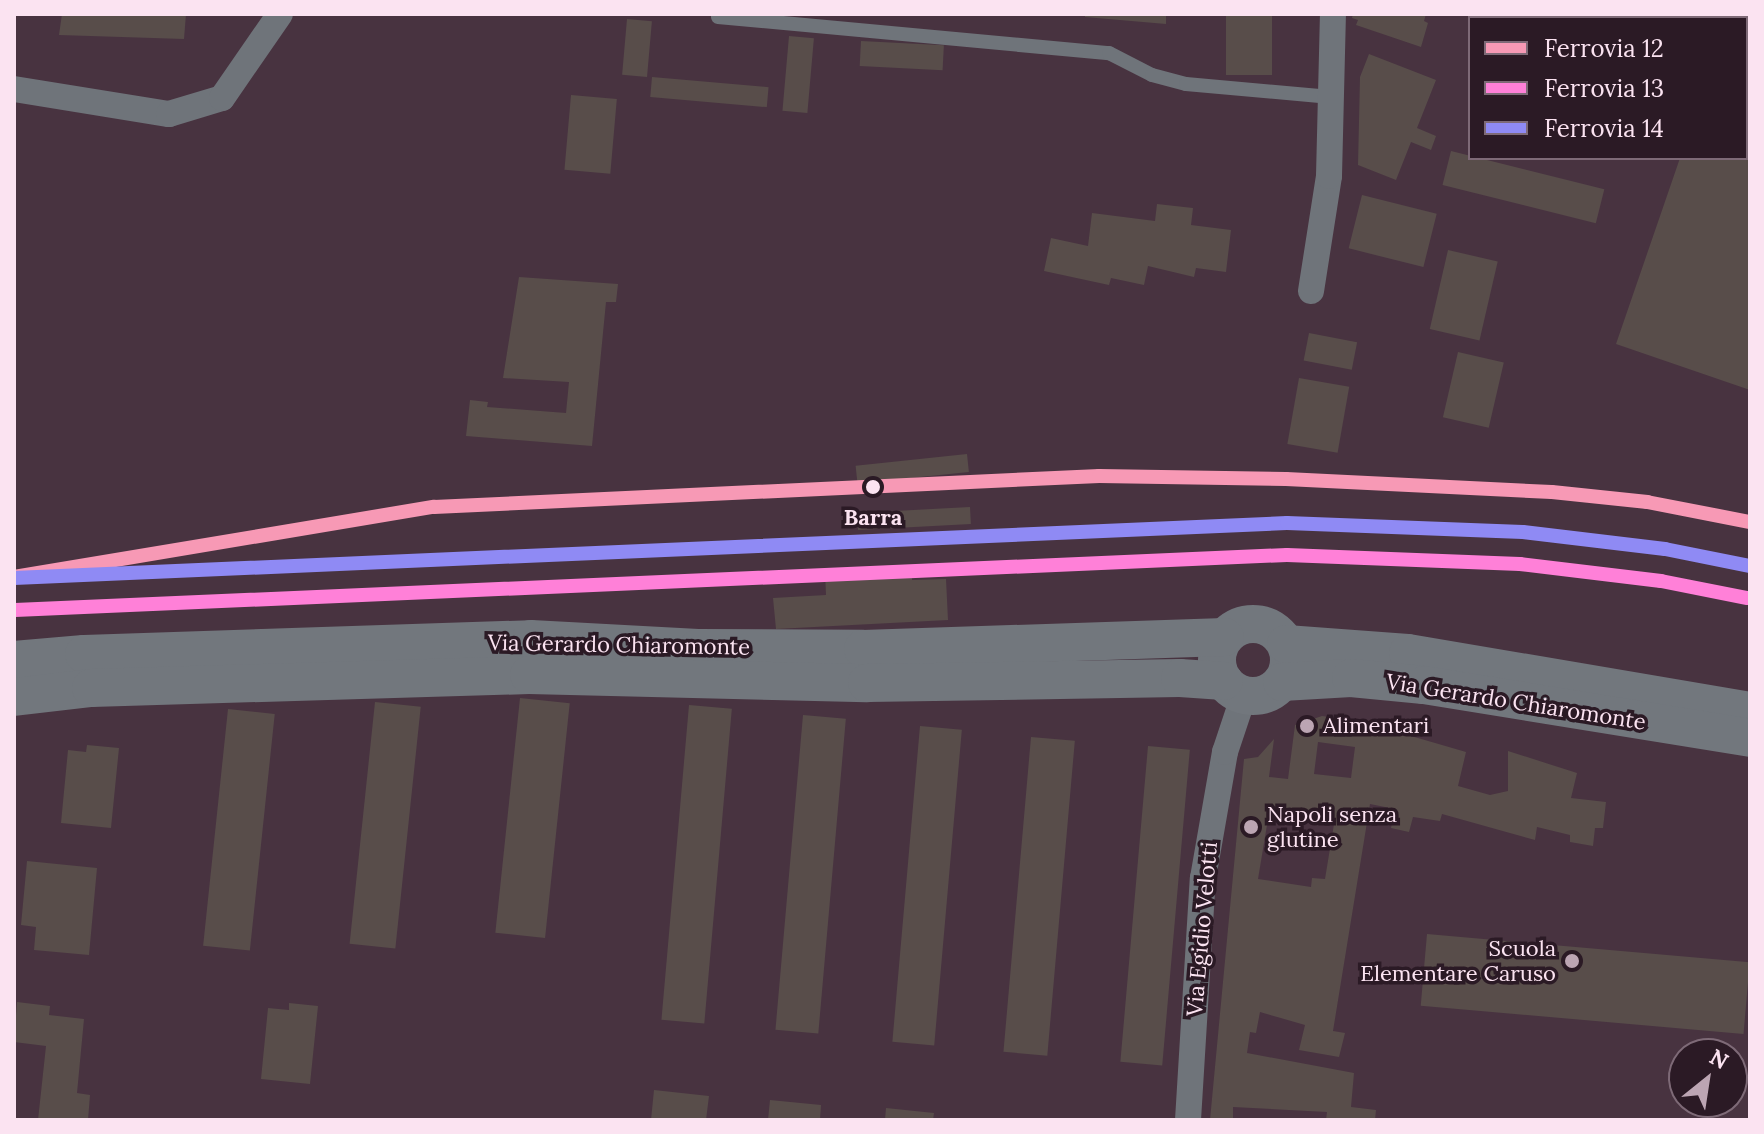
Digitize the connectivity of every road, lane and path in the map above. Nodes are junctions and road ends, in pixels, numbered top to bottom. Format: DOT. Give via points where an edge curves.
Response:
graph roads {
  1 [pos="280,14"];
  2 [pos="1333,14"];
  3 [pos="718,17"];
  4 [pos="14,89"];
  5 [pos="1333,97"];
  6 [pos="1311,291"];
  7 [pos="1225,637"];
  8 [pos="1286,644"];
  9 [pos="14,660"];
  10 [pos="1282,682"];
  11 [pos="1234,688"];
  12 [pos="14,697"];
  13 [pos="1740,704"];
  14 [pos="1750,738"];
  15 [pos="1188,1120"];
  1 -- 4 [label="street" via="222,98 169,114"];
  2 -- 5 [label="street"];
  3 -- 5 [label="lane" via="1109,53 1152,75 1186,84"];
  5 -- 6 [label="street" via="1329,176"];
  7 -- 8 [label="street" via="1234,629 1258,624 1270,627"];
  7 -- 9 [label="street, Via Gerardo Chiaromonte" via="863,649 531,639"];
  7 -- 11 [label="street" via="1218,654"];
  8 -- 10 [label="street" via="1288,671"];
  8 -- 13 [label="street, Via Gerardo Chiaromonte" via="1408,653"];
  10 -- 11 [label="street" via="1265,694"];
  10 -- 14 [label="street, Via Gerardo Chiaromonte" via="1351,678 1424,685"];
  11 -- 12 [label="street, Via Gerardo Chiaromonte" via="1180,678 867,683 529,675 91,688"];
  11 -- 15 [label="street, Via Egidio Velotti" via="1203,878"];
}
